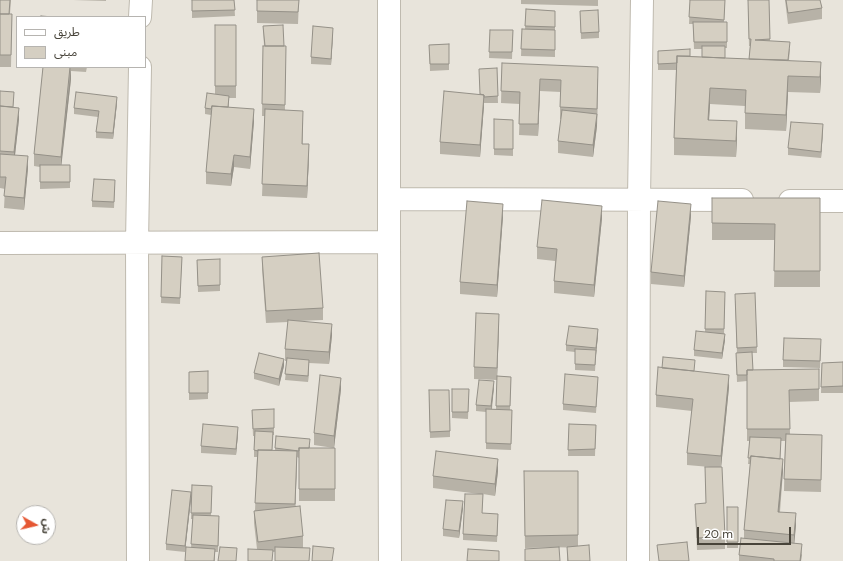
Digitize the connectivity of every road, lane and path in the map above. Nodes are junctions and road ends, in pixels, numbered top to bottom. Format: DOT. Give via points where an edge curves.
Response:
graph roads {
  1 [pos="140,0"];
  2 [pos="389,0"];
  3 [pos="642,0"];
  4 [pos="140,16"];
  5 [pos="140,68"];
  6 [pos="389,199"];
  7 [pos="639,199"];
  8 [pos="843,202"];
  9 [pos="388,242"];
  10 [pos="0,243"];
  11 [pos="137,243"];
  12 [pos="138,561"];
  13 [pos="390,561"];
  14 [pos="638,561"];
  1 -- 4 [label="street"];
  2 -- 6 [label="street"];
  3 -- 7 [label="street"];
  5 -- 11 [label="street"];
  6 -- 7 [label="street"];
  6 -- 9 [label="street"];
  7 -- 8 [label="street"];
  7 -- 14 [label="street"];
  9 -- 11 [label="street"];
  9 -- 13 [label="street"];
  10 -- 11 [label="street"];
  11 -- 12 [label="street"];
}
